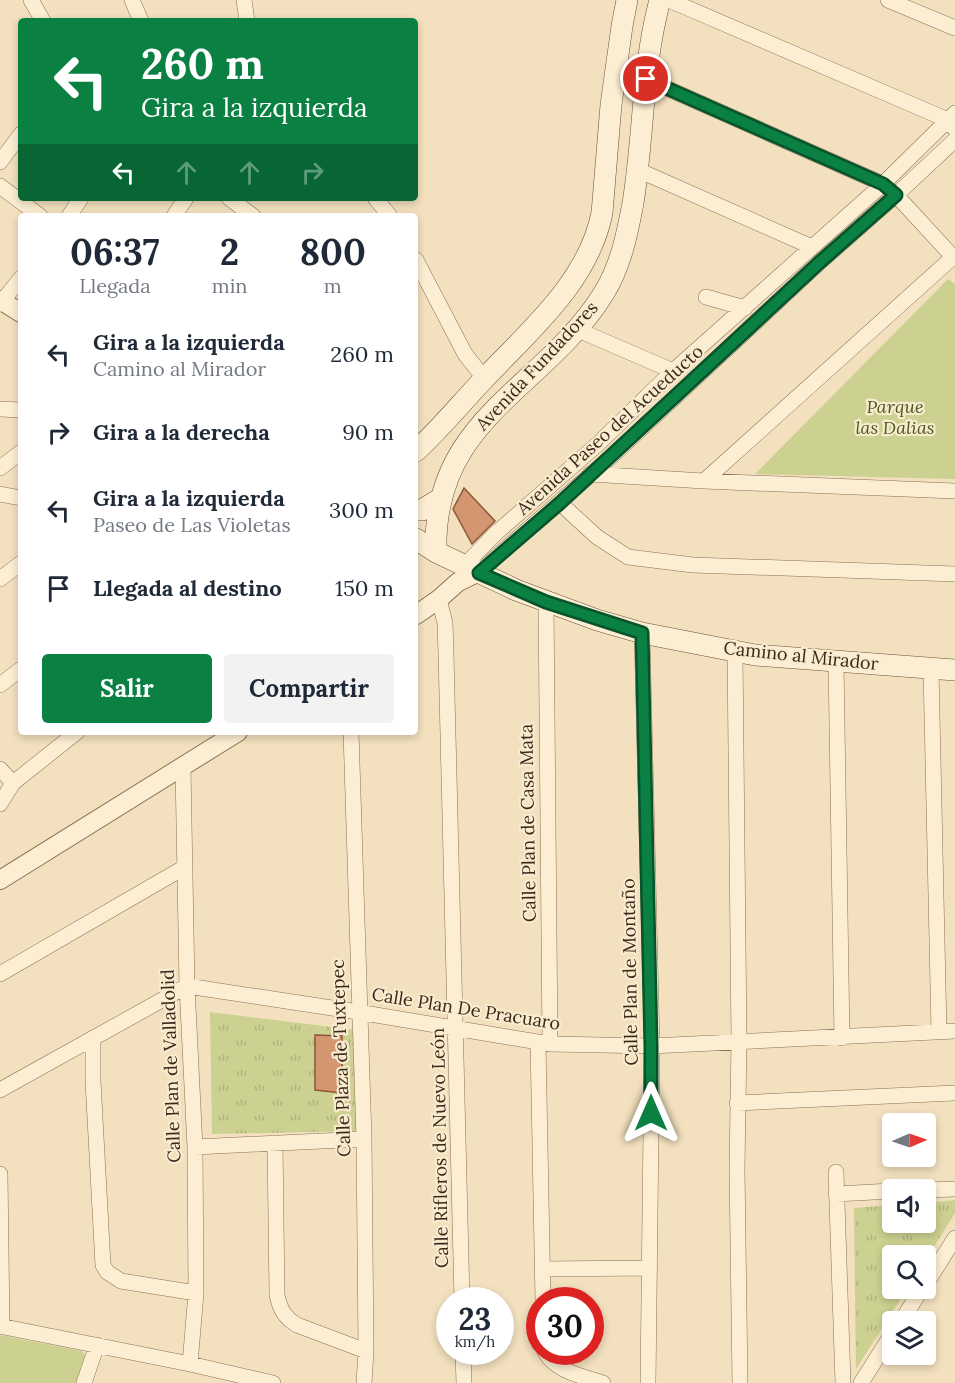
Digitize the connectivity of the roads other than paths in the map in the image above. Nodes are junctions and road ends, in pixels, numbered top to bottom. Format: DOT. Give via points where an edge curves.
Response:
graph roads {
  1 [pos="31,0"];
  2 [pos="132,0"];
  3 [pos="244,0"];
  4 [pos="627,0"];
  5 [pos="660,0"];
  6 [pos="669,0"];
  7 [pos="888,0"];
  8 [pos="41,18"];
  9 [pos="140,18"];
  10 [pos="247,18"];
  11 [pos="955,28"];
  12 [pos="646,79"];
  13 [pos="953,121"];
  14 [pos="18,138"];
  15 [pos="955,140"];
  16 [pos="0,162"];
  17 [pos="638,170"];
  18 [pos="883,184"];
  19 [pos="0,186"];
  20 [pos="896,195"];
  21 [pos="18,200"];
  22 [pos="20,201"];
  23 [pos="233,201"];
  24 [pos="378,201"];
  25 [pos="36,213"];
  26 [pos="249,213"];
  27 [pos="388,213"];
  28 [pos="812,247"];
  29 [pos="954,259"];
  30 [pos="418,264"];
  31 [pos="18,282"];
  32 [pos="706,297"];
  33 [pos="1,302"];
  34 [pos="746,308"];
  35 [pos="18,312"];
  36 [pos="576,329"];
  37 [pos="673,371"];
  38 [pos="484,378"];
  39 [pos="0,409"];
  40 [pos="18,410"];
  41 [pos="599,443"];
  42 [pos="418,449"];
  43 [pos="18,454"];
  44 [pos="612,456"];
  45 [pos="0,468"];
  46 [pos="590,474"];
  47 [pos="704,481"];
  48 [pos="955,490"];
  49 [pos="0,495"];
  50 [pos="18,498"];
  51 [pos="440,499"];
  52 [pos="560,503"];
  53 [pos="418,510"];
  54 [pos="418,540"];
  55 [pos="436,552"];
  56 [pos="18,565"];
  57 [pos="468,573"];
  58 [pos="955,574"];
  59 [pos="0,579"];
  60 [pos="438,599"];
  61 [pos="546,602"];
  62 [pos="418,614"];
  63 [pos="642,633"];
  64 [pos="735,652"];
  65 [pos="836,662"];
  66 [pos="932,669"];
  67 [pos="955,670"];
  68 [pos="18,671"];
  69 [pos="0,685"];
  70 [pos="73,735"];
  71 [pos="233,735"];
  72 [pos="351,735"];
  73 [pos="183,768"];
  74 [pos="0,769"];
  75 [pos="12,783"];
  76 [pos="0,804"];
  77 [pos="185,867"];
  78 [pos="0,880"];
  79 [pos="0,974"];
  80 [pos="187,986"];
  81 [pos="358,1011"];
  82 [pos="457,1029"];
  83 [pos="955,1031"];
  84 [pos="939,1032"];
  85 [pos="93,1038"];
  86 [pos="842,1038"];
  87 [pos="739,1041"];
  88 [pos="544,1044"];
  89 [pos="651,1046"];
  90 [pos="0,1090"];
  91 [pos="955,1093"];
  92 [pos="737,1103"];
  93 [pos="364,1139"];
  94 [pos="276,1143"];
  95 [pos="195,1147"];
  96 [pos="836,1172"];
  97 [pos="0,1174"];
  98 [pos="955,1189"];
  99 [pos="936,1190"];
  100 [pos="882,1192"];
  101 [pos="836,1194"];
  102 [pos="955,1238"];
  103 [pos="650,1268"];
  104 [pos="936,1268"];
  105 [pos="543,1269"];
  106 [pos="462,1287"];
  107 [pos="543,1287"];
  108 [pos="196,1293"];
  109 [pos="1,1326"];
  110 [pos="97,1345"];
  111 [pos="882,1350"];
  112 [pos="366,1351"];
  113 [pos="190,1364"];
  114 [pos="463,1365"];
  115 [pos="557,1365"];
  116 [pos="84,1383"];
  117 [pos="273,1383"];
  118 [pos="364,1383"];
  119 [pos="464,1383"];
  120 [pos="603,1383"];
  121 [pos="648,1383"];
  122 [pos="740,1383"];
  123 [pos="843,1383"];
  124 [pos="861,1383"];
  1 -- 8 [label="street"];
  2 -- 9 [label="street"];
  3 -- 10 [label="street"];
  4 -- 38 [label="main road, Avenida Fundadores" via="600,226 586,260 557,302"];
  5 -- 12 [label="main road, Avenida Fundadores"];
  6 -- 13 [label="street"];
  7 -- 11 [label="street"];
  12 -- 17 [label="main road, Avenida Fundadores"];
  12 -- 18 [label="street"];
  13 -- 18 [label="street, Avenida Paseo del Acueducto"];
  14 -- 16 [label="street"];
  15 -- 20 [label="street, Avenida Paseo del Acueducto"];
  17 -- 28 [label="street"];
  17 -- 36 [label="main road, Avenida Fundadores" via="623,253 604,293"];
  18 -- 20 [label="street"];
  18 -- 28 [label="street, Avenida Paseo del Acueducto"];
  19 -- 21 [label="street"];
  20 -- 29 [label="street"];
  20 -- 44 [label="street, Avenida Paseo del Acueducto"];
  22 -- 25 [label="street"];
  23 -- 26 [label="street"];
  24 -- 27 [label="street"];
  28 -- 34 [label="street, Avenida Paseo del Acueducto"];
  29 -- 47 [label="street"];
  30 -- 38 [label="street" via="465,354"];
  31 -- 33 [label="street"];
  32 -- 34 [label="street"];
  33 -- 35 [label="street"];
  34 -- 37 [label="street, Avenida Paseo del Acueducto"];
  36 -- 37 [label="street"];
  36 -- 51 [label="main road, Avenida Fundadores" via="471,437 450,471"];
  37 -- 41 [label="street, Avenida Paseo del Acueducto"];
  38 -- 42 [label="main road, Avenida Fundadores"];
  39 -- 40 [label="street"];
  41 -- 44 [label="street"];
  41 -- 57 [label="street, Avenida Paseo del Acueducto" via="495,534"];
  43 -- 45 [label="street"];
  44 -- 46 [label="street, Avenida Paseo del Acueducto"];
  46 -- 47 [label="street"];
  46 -- 52 [label="street, Avenida Paseo del Acueducto"];
  47 -- 48 [label="street"];
  49 -- 50 [label="street"];
  51 -- 53 [label="main road"];
  51 -- 55 [label="main road, Avenida Fundadores"];
  52 -- 57 [label="street, Avenida Paseo del Acueducto"];
  52 -- 58 [label="street" via="614,549 628,557 650,561"];
  54 -- 55 [label="main road, Camino al Mirador"];
  55 -- 57 [label="main road, Camino al Mirador"];
  56 -- 59 [label="street"];
  57 -- 60 [label="street, Avenida Paseo del Acueducto"];
  57 -- 61 [label="main road, Camino al Mirador"];
  60 -- 62 [label="street, Avenida Paseo del Acueducto"];
  60 -- 82 [label="street, Calle Rifleros de Nuevo León" via="445,623"];
  61 -- 63 [label="main road, Camino al Mirador"];
  61 -- 88 [label="street, Calle Plan de Casa Mata"];
  63 -- 64 [label="main road, Camino al Mirador"];
  63 -- 89 [label="street, Calle Plan de Montaño"];
  64 -- 65 [label="main road, Camino al Mirador"];
  64 -- 87 [label="street"];
  65 -- 66 [label="main road, Camino al Mirador"];
  65 -- 86 [label="street"];
  66 -- 67 [label="main road, Camino al Mirador"];
  66 -- 84 [label="street"];
  68 -- 69 [label="street"];
  70 -- 75 [label="street"];
  71 -- 73 [label="street"];
  72 -- 81 [label="street, Calle Plaza de Tuxtepec"];
  73 -- 77 [label="street, Calle Plan de Valladolid"];
  73 -- 78 [label="street"];
  74 -- 75 [label="street"];
  75 -- 76 [label="street"];
  77 -- 79 [label="street"];
  77 -- 80 [label="street, Calle Plan de Valladolid"];
  80 -- 81 [label="street, Calle Plan De Pracuaro"];
  80 -- 85 [label="street"];
  80 -- 95 [label="street, Calle Plan de Valladolid"];
  81 -- 82 [label="street, Calle Plan De Pracuaro"];
  81 -- 93 [label="street, Calle Plaza de Tuxtepec"];
  82 -- 88 [label="street, Calle Plan De Pracuaro"];
  82 -- 106 [label="street, Calle Rifleros de Nuevo León"];
  83 -- 84 [label="street, Calle Plan De Pracuaro"];
  84 -- 86 [label="street, Calle Plan De Pracuaro"];
  85 -- 90 [label="street"];
  85 -- 108 [label="street" via="103,1265 121,1281"];
  86 -- 87 [label="street, Calle Plan De Pracuaro"];
  87 -- 89 [label="street, Calle Plan De Pracuaro"];
  87 -- 92 [label="street"];
  88 -- 89 [label="street, Calle Plan De Pracuaro"];
  88 -- 105 [label="street, Calle Plan de Casa Mata"];
  89 -- 103 [label="street, Calle Plan de Montaño"];
  91 -- 92 [label="street"];
  92 -- 122 [label="street"];
  93 -- 94 [label="street"];
  93 -- 112 [label="street, Calle Plaza de Tuxtepec"];
  94 -- 95 [label="street"];
  94 -- 112 [label="street" via="278,1295 283,1314 297,1325"];
  95 -- 108 [label="street, Calle Plan de Valladolid"];
  96 -- 101 [label="street"];
  97 -- 109 [label="street"];
  98 -- 99 [label="street"];
  100 -- 101 [label="street"];
  101 -- 123 [label="street"];
  102 -- 104 [label="street"];
  103 -- 105 [label="street"];
  103 -- 121 [label="street, Calle Plan de Montaño"];
  105 -- 107 [label="street, Calle Plan de Casa Mata"];
  108 -- 113 [label="street, Calle Plan de Valladolid"];
  109 -- 110 [label="street"];
  110 -- 113 [label="street"];
  110 -- 116 [label="street"];
  111 -- 124 [label="street"];
  112 -- 118 [label="street, Calle Plaza de Tuxtepec"];
  113 -- 117 [label="street"];
  114 -- 119 [label="street"];
  115 -- 120 [label="street"];
}
